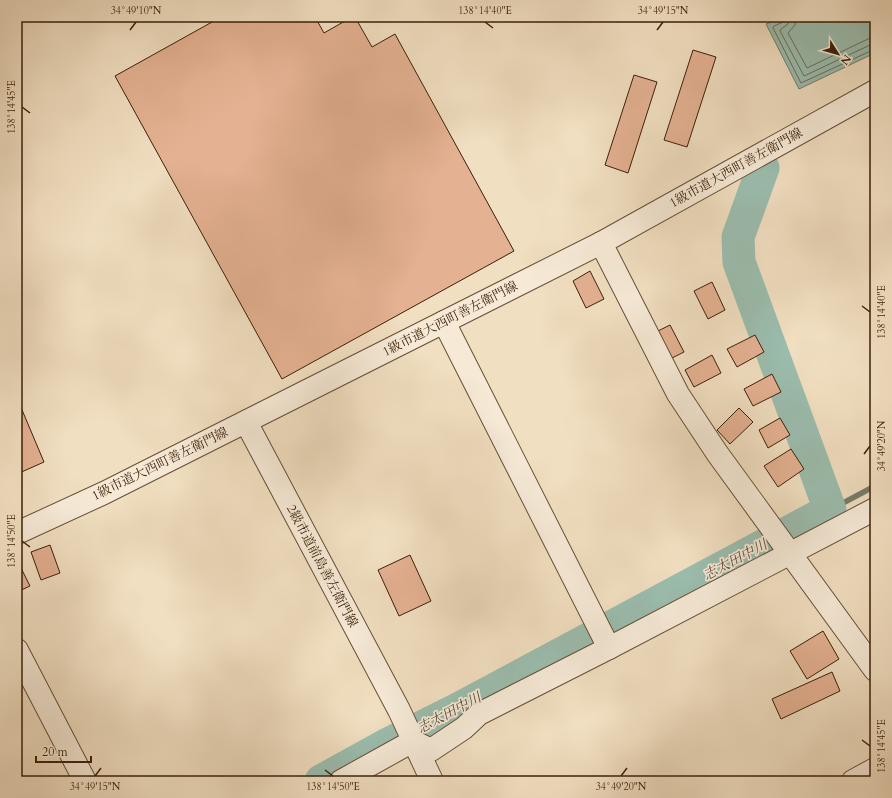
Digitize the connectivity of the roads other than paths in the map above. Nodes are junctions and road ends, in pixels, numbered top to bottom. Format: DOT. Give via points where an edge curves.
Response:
graph roads {
  1 [pos="875,91"];
  2 [pos="601,243"];
  3 [pos="444,322"];
  4 [pos="246,422"];
  5 [pos="875,509"];
  6 [pos="17,533"];
  7 [pos="790,553"];
  8 [pos="609,648"];
  9 [pos="17,650"];
  10 [pos="875,670"];
  11 [pos="413,741"];
  12 [pos="875,769"];
  13 [pos="85,781"];
  14 [pos="340,781"];
  15 [pos="432,781"];
  16 [pos="853,781"];
  1 -- 2 [label="street, 1級市道大西町善左衛門線"];
  2 -- 3 [label="street, 1級市道大西町善左衛門線"];
  2 -- 7 [label="street" via="678,394 717,453"];
  3 -- 4 [label="street, 1級市道大西町善左衛門線"];
  3 -- 8 [label="street"];
  4 -- 6 [label="street, 1級市道大西町善左衛門線"];
  4 -- 11 [label="street, 2級市道前島善左衛門線"];
  5 -- 7 [label="street"];
  7 -- 8 [label="street"];
  7 -- 10 [label="street"];
  8 -- 11 [label="street" via="479,714 464,728 431,750"];
  9 -- 13 [label="street"];
  11 -- 14 [label="street"];
  11 -- 15 [label="street"];
  12 -- 16 [label="street"];
}
